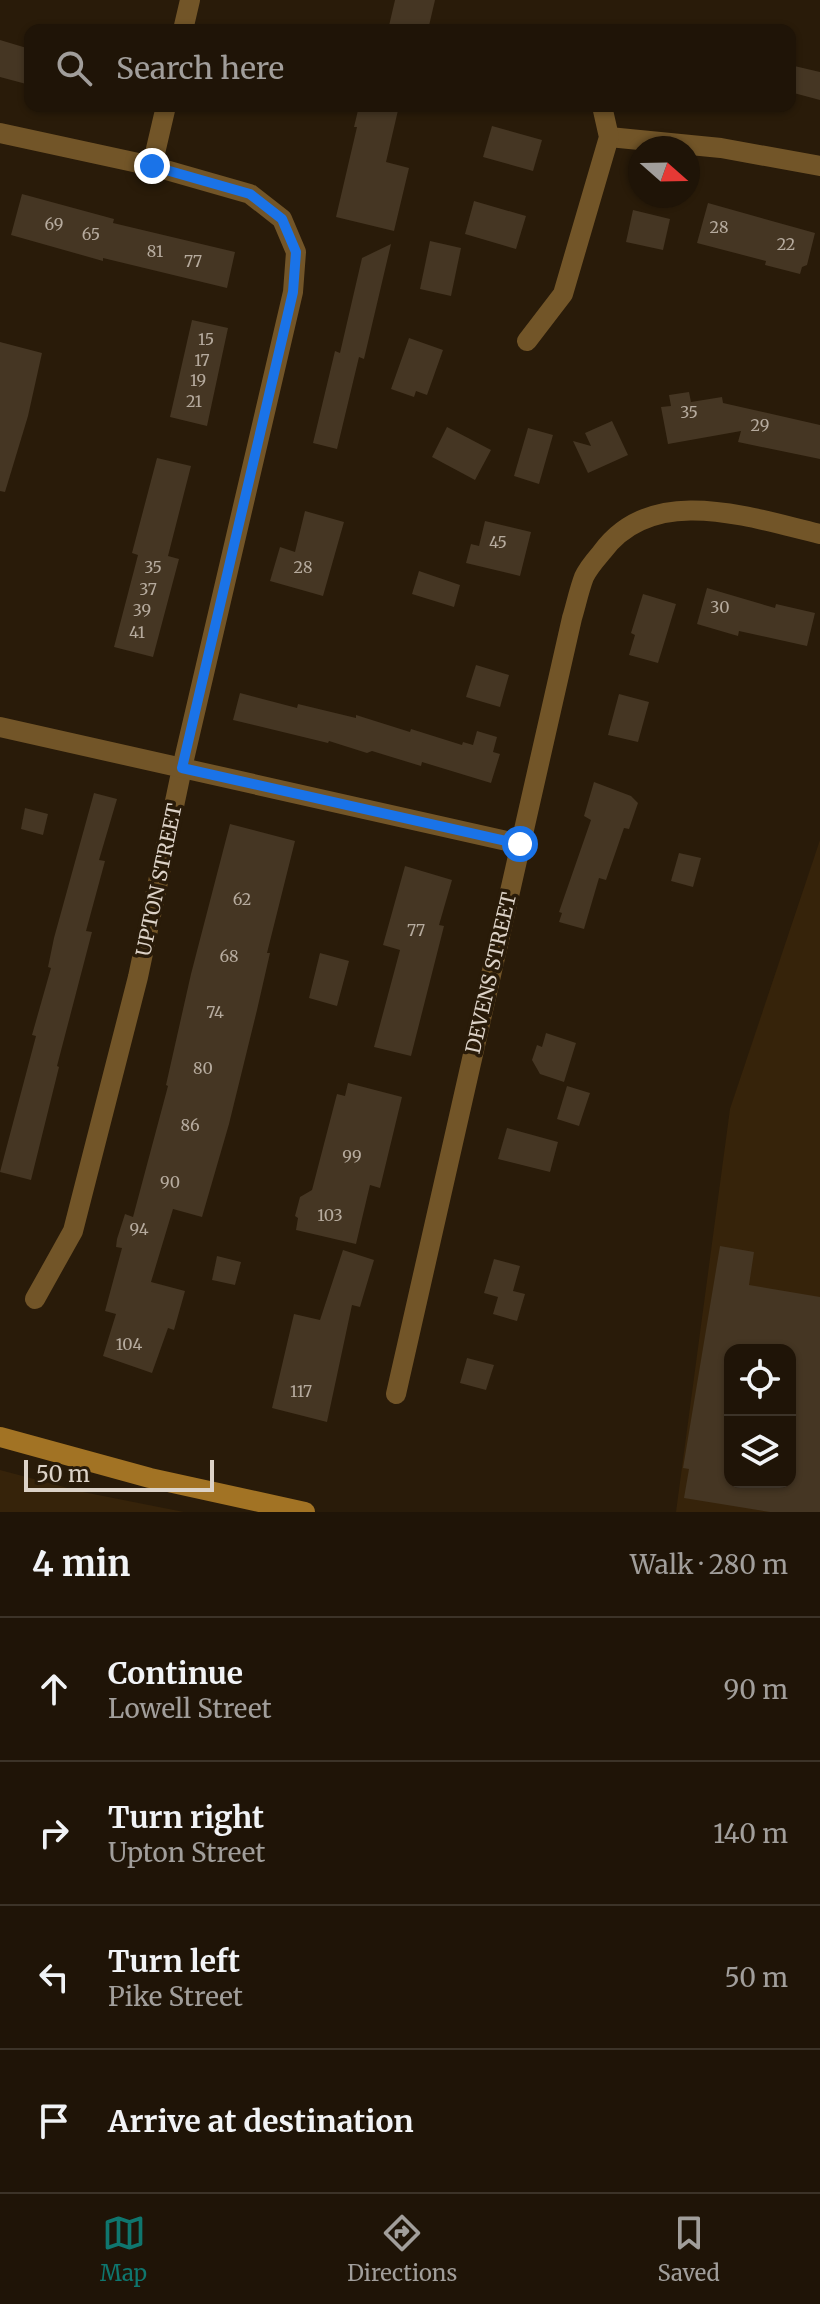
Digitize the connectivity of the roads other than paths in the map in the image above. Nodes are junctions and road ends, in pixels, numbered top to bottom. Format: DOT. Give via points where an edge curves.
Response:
graph roads {
  1 [pos="190,0"];
  2 [pos="184,24"];
  3 [pos="165,112"];
  4 [pos="603,112"];
  5 [pos="0,133"];
  6 [pos="609,137"];
  7 [pos="152,166"];
  8 [pos="820,166"];
  9 [pos="527,341"];
  10 [pos="820,534"];
  11 [pos="0,727"];
  12 [pos="182,768"];
  13 [pos="520,844"];
  14 [pos="35,1299"];
  15 [pos="396,1394"];
  16 [pos="0,1437"];
  17 [pos="305,1512"];
  1 -- 2 [label="street"];
  3 -- 7 [label="street"];
  4 -- 6 [label="street"];
  5 -- 7 [label="street"];
  6 -- 8 [label="street" via="721,148"];
  6 -- 9 [label="street" via="563,294"];
  7 -- 12 [label="street, UPTON STREET" via="250,194 282,219 296,252 293,292"];
  10 -- 13 [label="street, DEVENS STREET" via="725,512 679,510 641,519 610,540 585,575 576,604"];
  11 -- 12 [label="street"];
  12 -- 13 [label="street"];
  12 -- 14 [label="street, UPTON STREET" via="138,977 73,1231"];
  13 -- 15 [label="street, DEVENS STREET"];
  16 -- 17 [label="street"];
}
